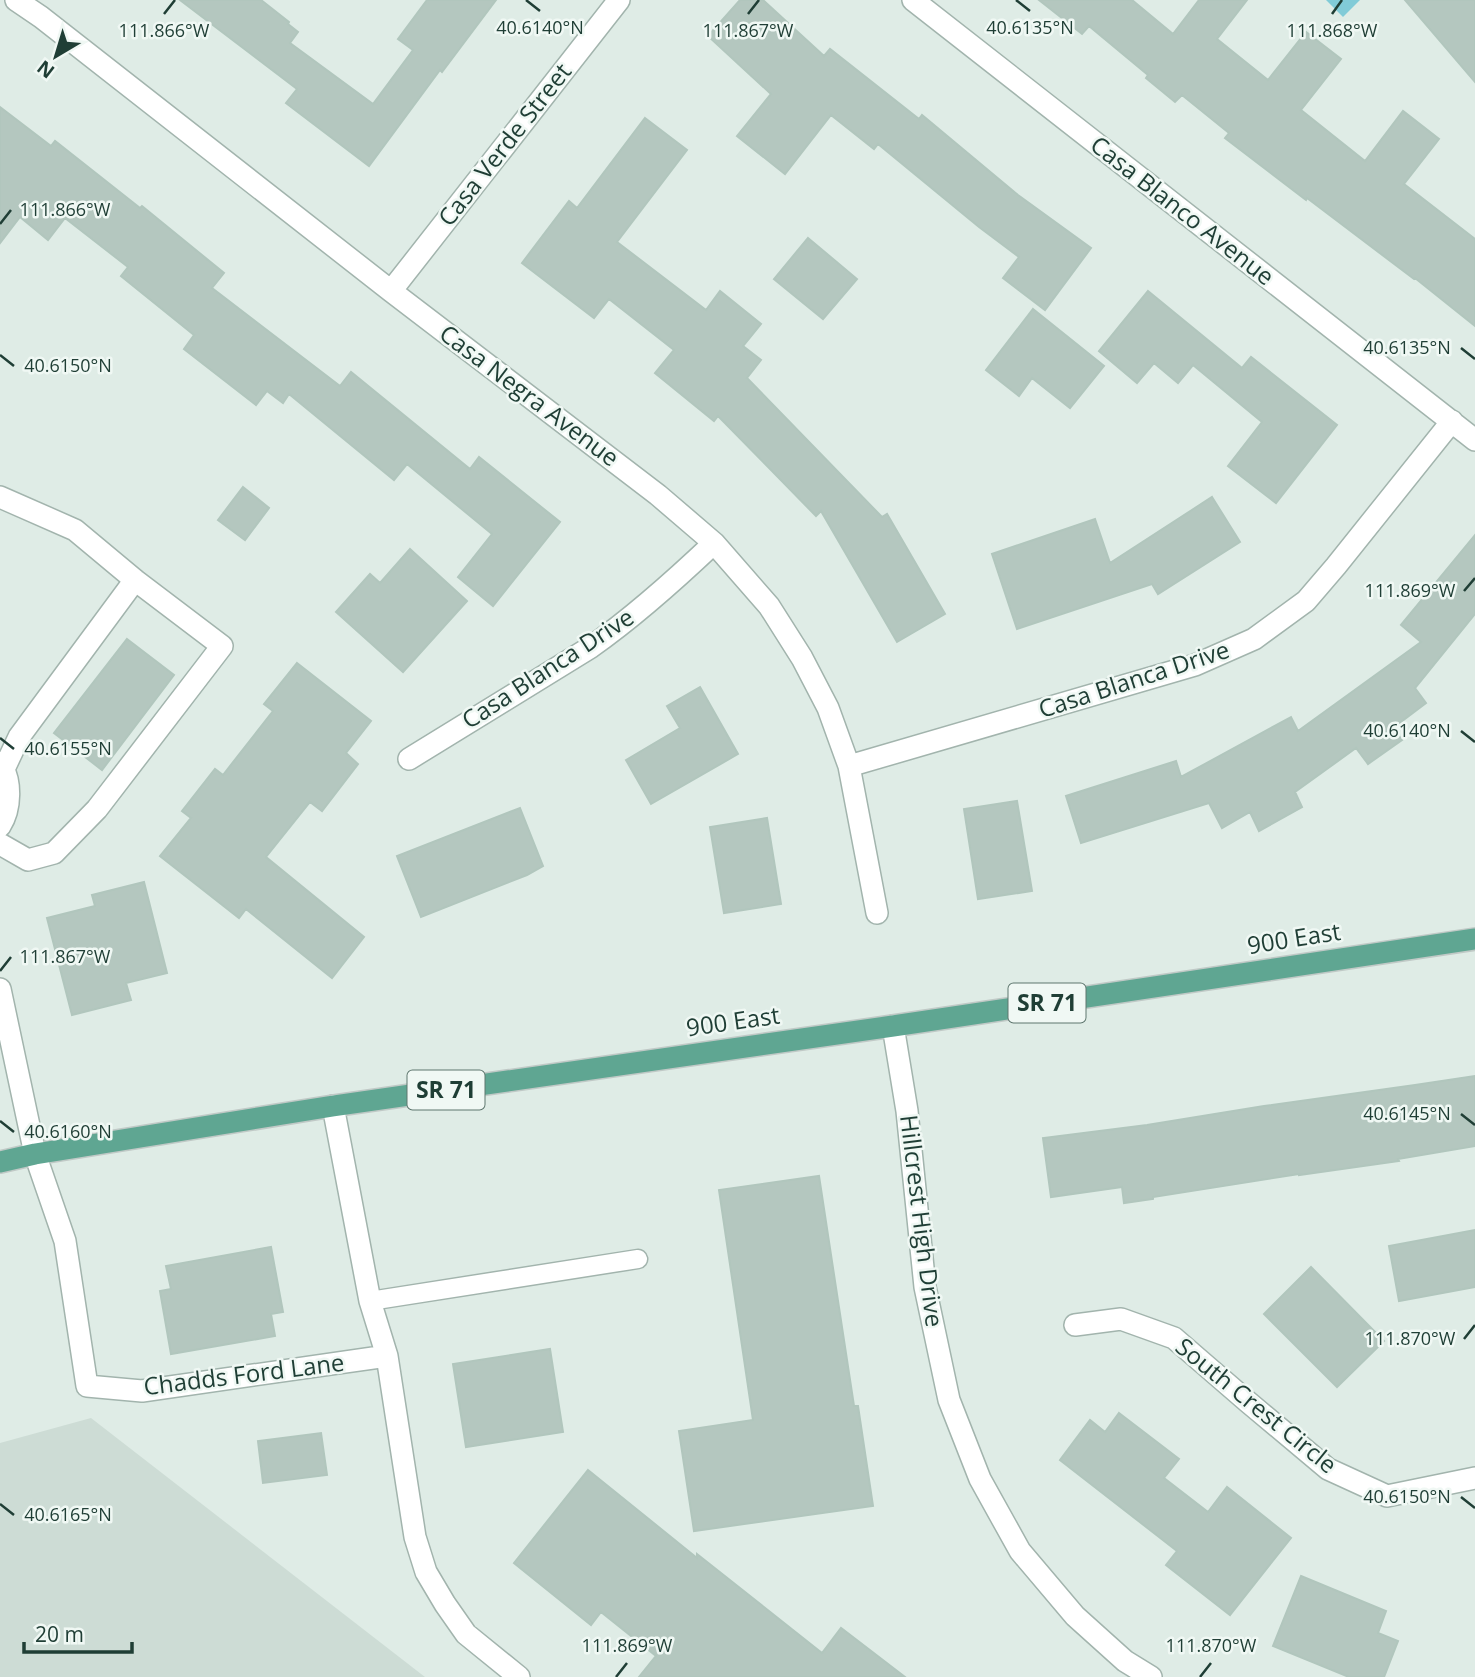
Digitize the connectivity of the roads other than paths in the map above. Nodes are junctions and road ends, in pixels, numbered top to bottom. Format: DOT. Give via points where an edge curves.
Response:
graph roads {
  1 [pos="16,0"];
  2 [pos="619,0"];
  3 [pos="913,0"];
  4 [pos="391,291"];
  5 [pos="1452,421"];
  6 [pos="1475,440"];
  7 [pos="0,497"];
  8 [pos="714,543"];
  9 [pos="135,580"];
  10 [pos="409,759"];
  11 [pos="2,766"];
  12 [pos="849,766"];
  13 [pos="0,826"];
  14 [pos="0,844"];
  15 [pos="877,913"];
  16 [pos="1475,939"];
  17 [pos="0,989"];
  18 [pos="893,1026"];
  19 [pos="333,1106"];
  20 [pos="35,1154"];
  21 [pos="0,1162"];
  22 [pos="638,1259"];
  23 [pos="370,1301"];
  24 [pos="1075,1325"];
  25 [pos="387,1356"];
  26 [pos="1475,1478"];
  27 [pos="519,1677"];
  28 [pos="1151,1677"];
  1 -- 4 [label="street, Casa Negra Avenue"];
  2 -- 4 [label="street, Casa Verde Street"];
  3 -- 5 [label="street, Casa Blanco Avenue"];
  4 -- 8 [label="street, Casa Negra Avenue"];
  5 -- 6 [label="street, Casa Blanco Avenue"];
  5 -- 12 [label="street, Casa Blanca Drive" via="1306,601 1254,639 1195,665"];
  7 -- 9 [label="street" via="75,530"];
  8 -- 10 [label="street, Casa Blanca Drive" via="618,628"];
  8 -- 12 [label="street, Casa Negra Avenue" via="769,606 802,658 828,708"];
  9 -- 11 [label="street"];
  9 -- 14 [label="street" via="222,646 97,809 54,853 28,860"];
  11 -- 13 [label="street" via="9,794"];
  12 -- 15 [label="street, Casa Negra Avenue"];
  16 -- 18 [label="main road, 900 East / SR 71"];
  17 -- 20 [label="street"];
  18 -- 19 [label="main road, 900 East / SR 71"];
  18 -- 28 [label="street, Hillcrest High Drive" via="907,1111 925,1287 949,1400 975,1468 1035,1570 1074,1616 1125,1661"];
  19 -- 20 [label="main road, 900 East / SR 71"];
  19 -- 23 [label="street"];
  20 -- 21 [label="main road, 900 East / SR 71"];
  20 -- 25 [label="street, Chadds Ford Lane" via="65,1241 87,1386 142,1391"];
  22 -- 23 [label="lane"];
  23 -- 25 [label="street"];
  24 -- 26 [label="street, South Crest Circle" via="1121,1320 1174,1338 1328,1469 1387,1496"];
  25 -- 27 [label="street" via="415,1537 426,1572 466,1634"];
}
